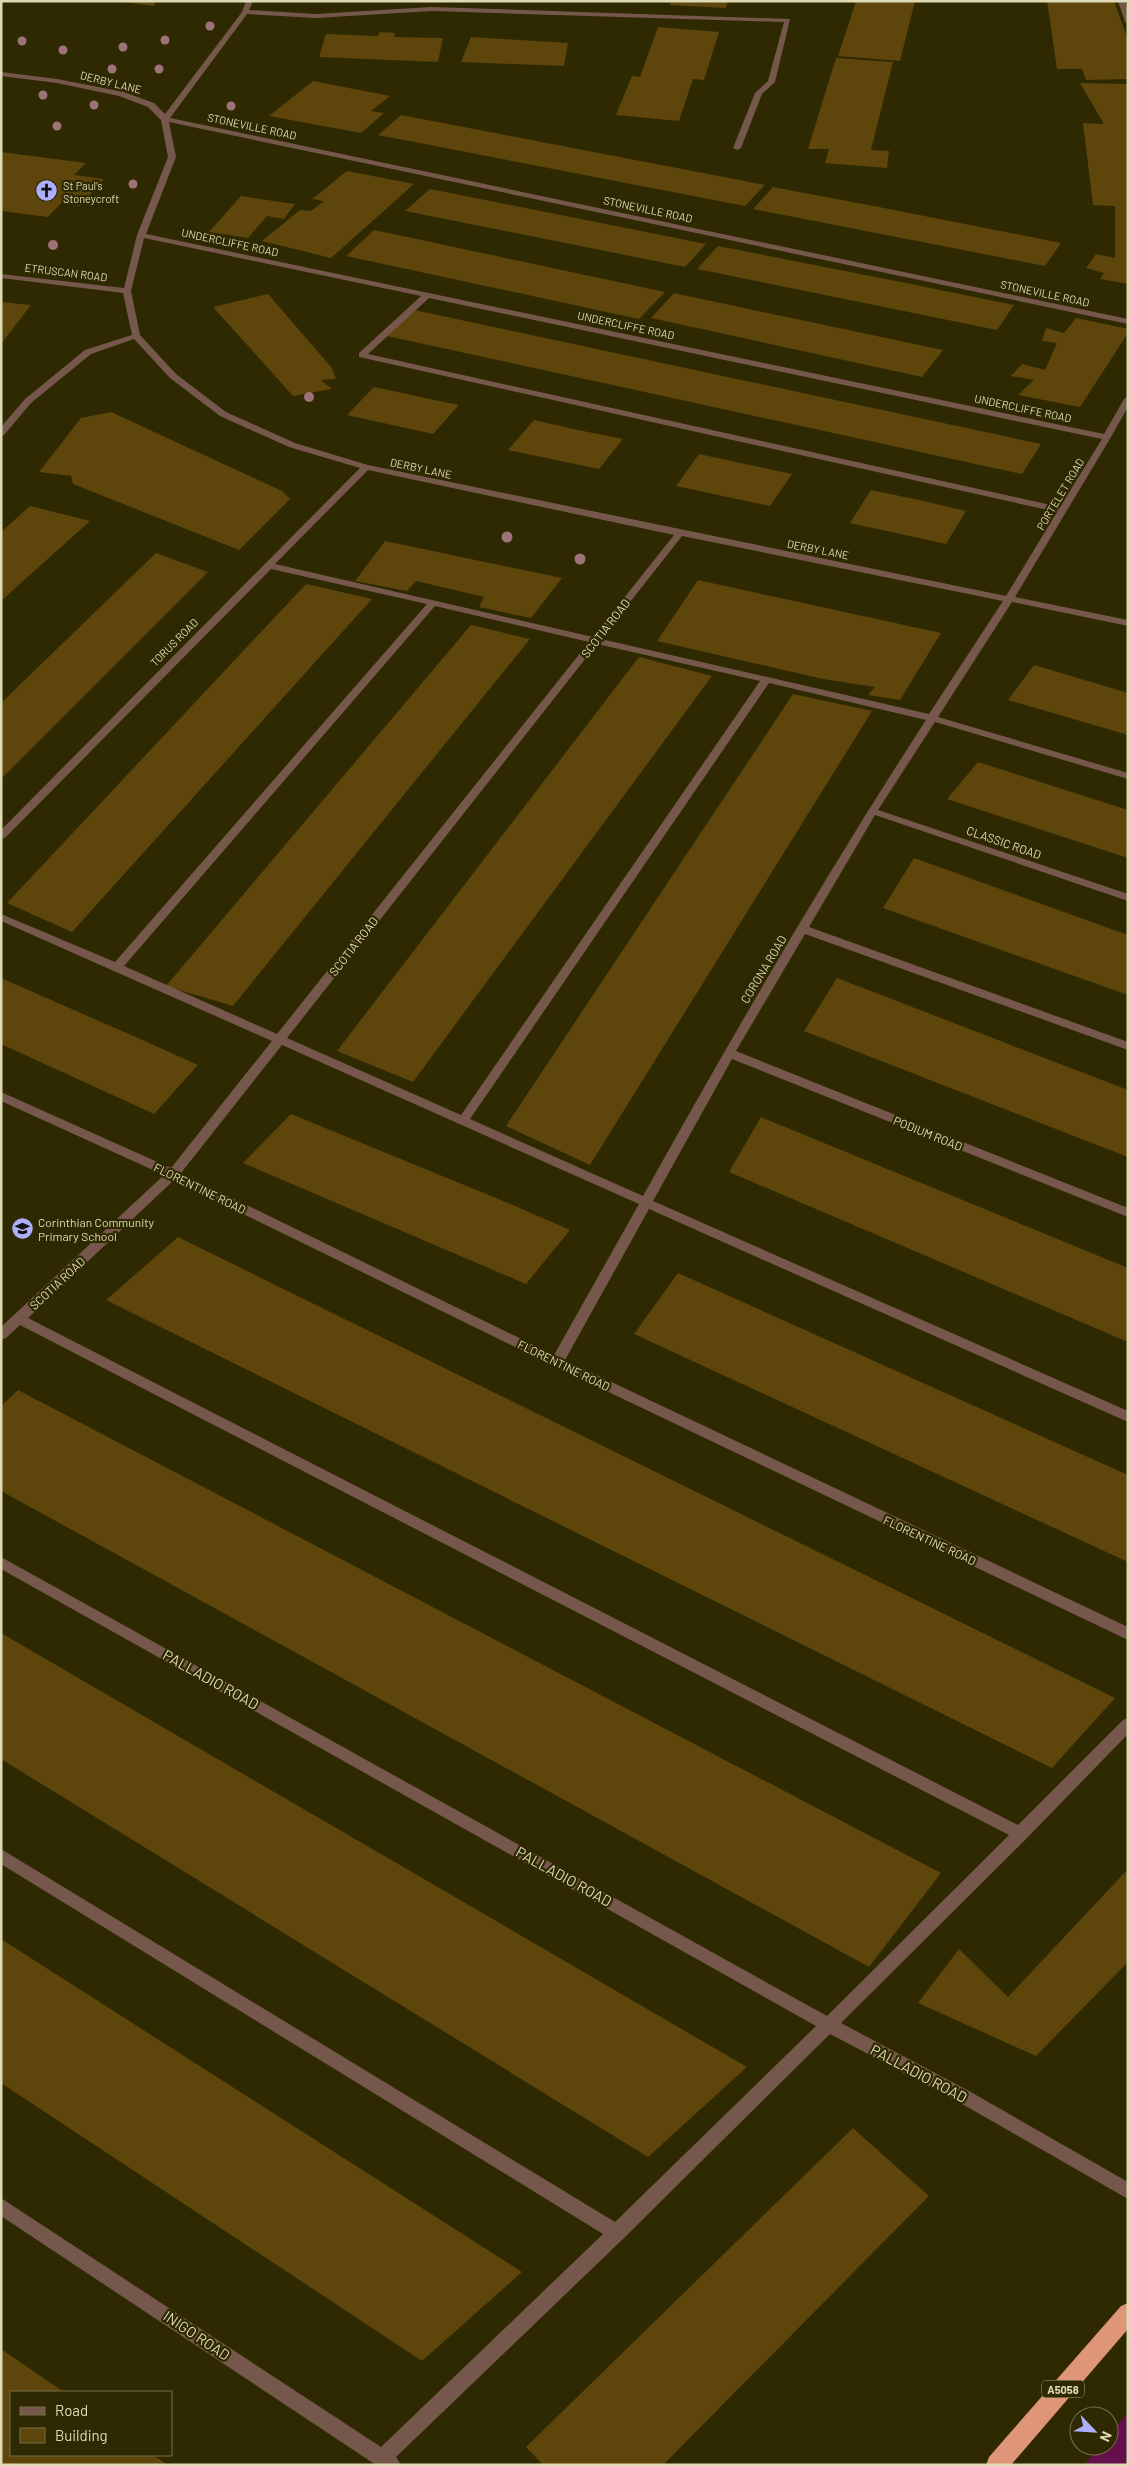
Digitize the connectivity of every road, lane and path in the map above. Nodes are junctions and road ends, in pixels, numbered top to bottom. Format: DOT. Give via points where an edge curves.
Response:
graph roads {
  1 [pos="250,1"];
  2 [pos="1121,1"];
  3 [pos="245,12"];
  4 [pos="1128,22"];
  5 [pos="1,74"];
  6 [pos="164,119"];
  7 [pos="737,148"];
  8 [pos="141,235"];
  9 [pos="1,276"];
  10 [pos="127,291"];
  11 [pos="427,295"];
  12 [pos="1128,322"];
  13 [pos="136,336"];
  14 [pos="1128,399"];
  15 [pos="1,433"];
  16 [pos="1107,437"];
  17 [pos="366,467"];
  18 [pos="1063,510"];
  19 [pos="680,534"];
  20 [pos="268,565"];
  21 [pos="1009,599"];
  22 [pos="433,603"];
  23 [pos="1128,623"];
  24 [pos="596,640"];
  25 [pos="766,680"];
  26 [pos="932,718"];
  27 [pos="1128,776"];
  28 [pos="872,811"];
  29 [pos="1,836"];
  30 [pos="1128,898"];
  31 [pos="1,917"];
  32 [pos="803,929"];
  33 [pos="117,967"];
  34 [pos="280,1038"];
  35 [pos="1128,1046"];
  36 [pos="729,1054"];
  37 [pos="1,1096"];
  38 [pos="463,1121"];
  39 [pos="172,1174"];
  40 [pos="646,1204"];
  41 [pos="1128,1213"];
  42 [pos="19,1319"];
  43 [pos="1,1335"];
  44 [pos="557,1362"];
  45 [pos="1128,1416"];
  46 [pos="1,1562"];
  47 [pos="1128,1634"];
  48 [pos="1128,1724"];
  49 [pos="1020,1834"];
  50 [pos="1,1856"];
  51 [pos="829,2025"];
  52 [pos="1128,2191"];
  53 [pos="1,2206"];
  54 [pos="618,2233"];
  55 [pos="1128,2313"];
  56 [pos="387,2461"];
  57 [pos="997,2465"];
  1 -- 3 [label="street"];
  2 -- 4 [label="street"];
  3 -- 6 [label="street"];
  3 -- 7 [label="street" via="316,16 432,9 788,20 771,82 760,93"];
  5 -- 6 [label="street, DERBY LANE" via="121,94 150,105"];
  6 -- 8 [label="street" via="172,157"];
  6 -- 12 [label="street, STONEVILLE ROAD"];
  8 -- 10 [label="street"];
  8 -- 11 [label="street, UNDERCLIFFE ROAD"];
  9 -- 10 [label="street, ETRUSCAN ROAD"];
  10 -- 13 [label="street"];
  11 -- 16 [label="street, UNDERCLIFFE ROAD"];
  11 -- 18 [label="street" via="362,355"];
  13 -- 15 [label="street" via="88,352 28,401"];
  13 -- 17 [label="street, DERBY LANE" via="173,376 223,414 292,445"];
  14 -- 16 [label="street, PORTELET ROAD"];
  16 -- 18 [label="street, PORTELET ROAD"];
  17 -- 19 [label="street, DERBY LANE"];
  17 -- 20 [label="street, TORUS ROAD"];
  18 -- 21 [label="street, PORTELET ROAD"];
  19 -- 21 [label="street, DERBY LANE"];
  19 -- 24 [label="street, SCOTIA ROAD"];
  20 -- 22 [label="street"];
  20 -- 29 [label="street, TORUS ROAD"];
  21 -- 23 [label="street, DERBY LANE"];
  21 -- 26 [label="street, CORONA ROAD"];
  22 -- 24 [label="street"];
  22 -- 33 [label="street"];
  24 -- 25 [label="street"];
  24 -- 34 [label="street, SCOTIA ROAD"];
  25 -- 26 [label="street"];
  25 -- 38 [label="street"];
  26 -- 27 [label="street"];
  26 -- 28 [label="street, CORONA ROAD"];
  28 -- 30 [label="street, CLASSIC ROAD"];
  28 -- 32 [label="street, CORONA ROAD"];
  31 -- 33 [label="street"];
  32 -- 35 [label="street"];
  32 -- 36 [label="street, CORONA ROAD"];
  33 -- 34 [label="street"];
  34 -- 38 [label="street"];
  34 -- 39 [label="street, SCOTIA ROAD"];
  36 -- 40 [label="street, CORONA ROAD"];
  36 -- 41 [label="street, PODIUM ROAD"];
  37 -- 39 [label="street, FLORENTINE ROAD"];
  38 -- 40 [label="street"];
  39 -- 42 [label="street, SCOTIA ROAD"];
  39 -- 44 [label="street, FLORENTINE ROAD"];
  40 -- 44 [label="street, CORONA ROAD"];
  40 -- 45 [label="street"];
  42 -- 43 [label="street, SCOTIA ROAD"];
  42 -- 49 [label="street"];
  44 -- 47 [label="street, FLORENTINE ROAD"];
  46 -- 51 [label="street, PALLADIO ROAD"];
  48 -- 49 [label="street"];
  49 -- 51 [label="street"];
  50 -- 54 [label="street"];
  51 -- 52 [label="street, PALLADIO ROAD" via="963,2096"];
  51 -- 54 [label="street"];
  53 -- 56 [label="street, INIGO ROAD"];
  54 -- 56 [label="street"];
  55 -- 57 [label="highway, A5058"];
}
